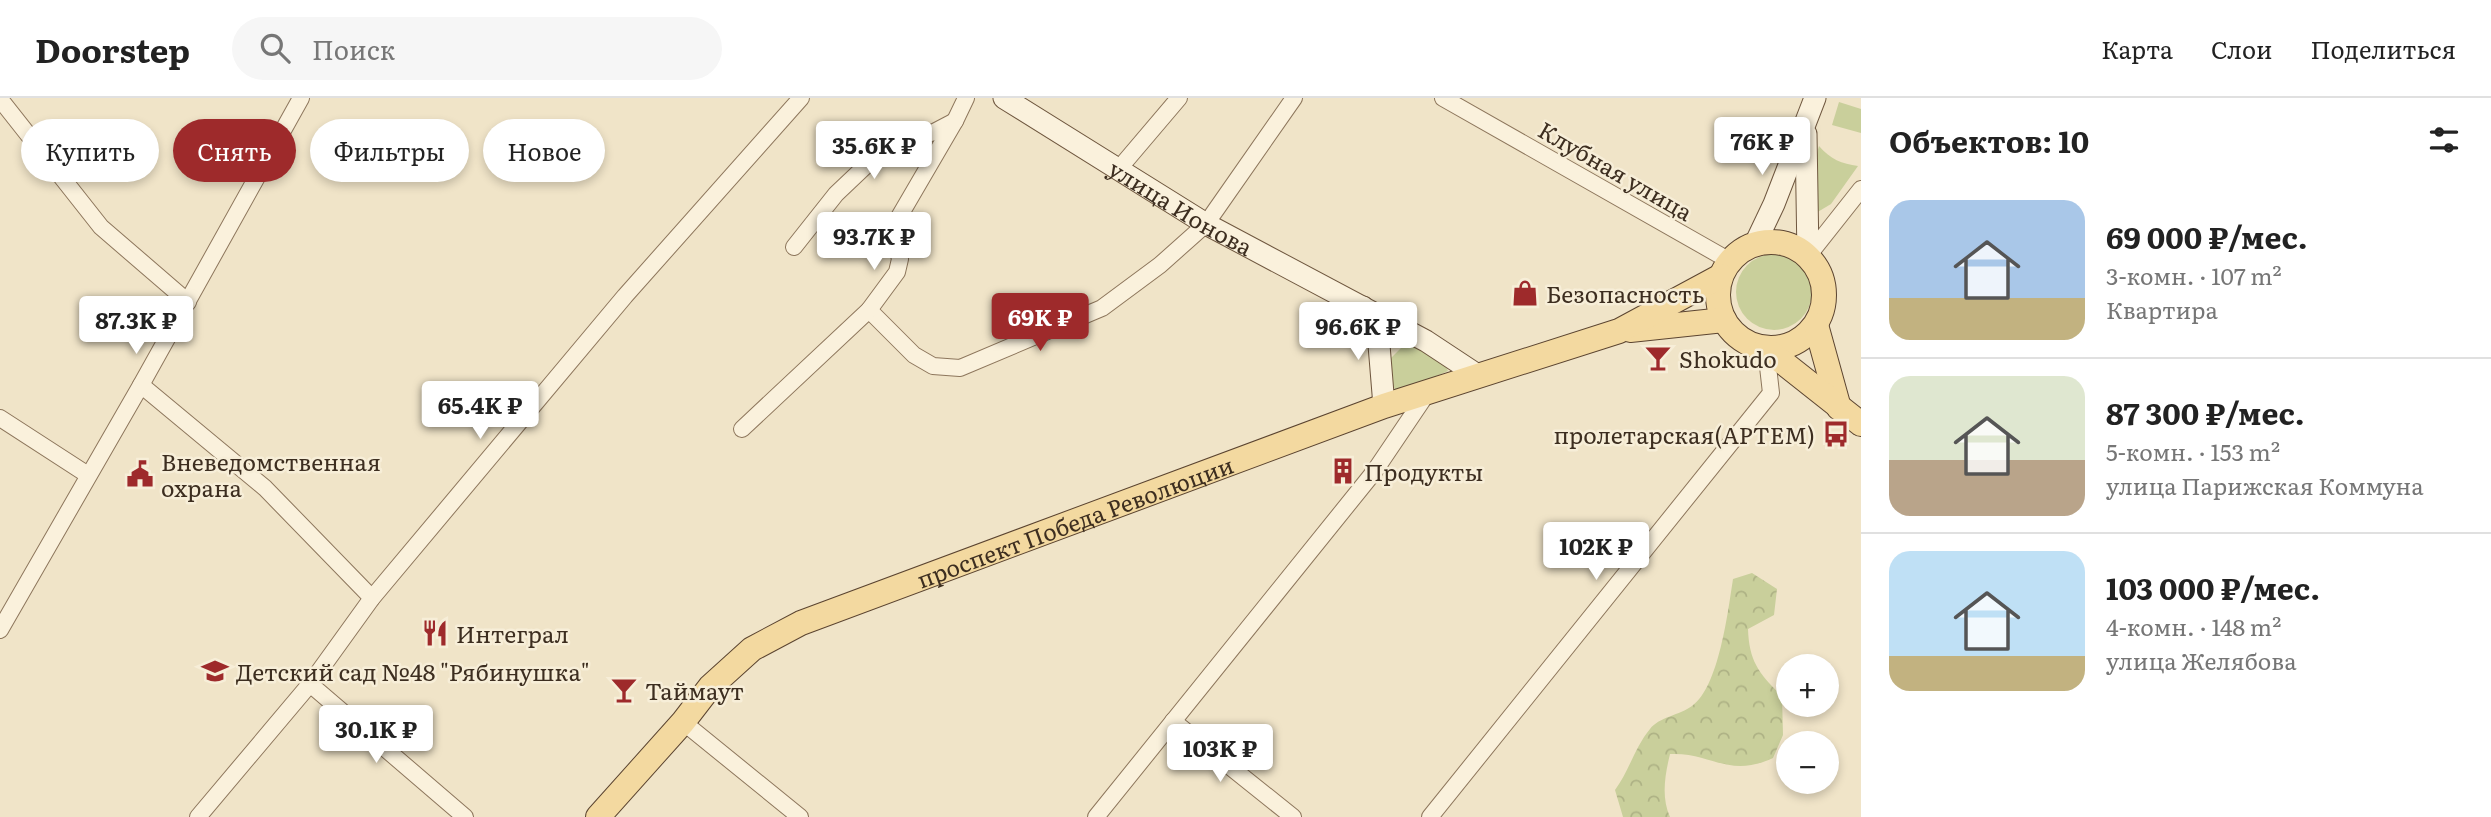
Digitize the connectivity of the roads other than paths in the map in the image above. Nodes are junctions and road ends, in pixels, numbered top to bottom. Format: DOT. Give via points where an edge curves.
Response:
graph roads {
  1 [pos="301,98"];
  2 [pos="801,98"];
  3 [pos="966,98"];
  4 [pos="1004,98"];
  5 [pos="1179,98"];
  6 [pos="1294,98"];
  7 [pos="1443,98"];
  8 [pos="1815,98"];
  9 [pos="0,99"];
  10 [pos="956,121"];
  11 [pos="1806,125"];
  12 [pos="1117,170"];
  13 [pos="1861,189"];
  14 [pos="1206,224"];
  15 [pos="1755,244"];
  16 [pos="793,247"];
  17 [pos="1808,256"];
  18 [pos="1726,268"];
  19 [pos="188,302"];
  20 [pos="1363,307"];
  21 [pos="869,310"];
  22 [pos="1724,320"];
  23 [pos="1816,325"];
  24 [pos="1619,331"];
  25 [pos="1766,349"];
  26 [pos="1479,376"];
  27 [pos="141,385"];
  28 [pos="1428,392"];
  29 [pos="1384,406"];
  30 [pos="1839,408"];
  31 [pos="0,418"];
  32 [pos="1861,424"];
  33 [pos="742,429"];
  34 [pos="88,475"];
  35 [pos="372,598"];
  36 [pos="0,630"];
  37 [pos="310,684"];
  38 [pos="1173,721"];
  39 [pos="682,722"];
  40 [pos="198,817"];
  41 [pos="465,817"];
  42 [pos="598,817"];
  43 [pos="800,817"];
  44 [pos="1096,817"];
  45 [pos="1293,817"];
  46 [pos="1430,817"];
  1 -- 19 [label="street"];
  2 -- 35 [label="street" via="625,296"];
  3 -- 10 [label="street"];
  4 -- 12 [label="main road, улица Ионова"];
  5 -- 12 [label="street"];
  6 -- 14 [label="street"];
  7 -- 18 [label="street, Клубная улица"];
  8 -- 11 [label="main road"];
  9 -- 19 [label="street" via="101,227"];
  10 -- 16 [label="street" via="893,144 874,156"];
  10 -- 21 [label="street" via="895,223 892,235 900,259 897,272"];
  11 -- 15 [label="main road"];
  11 -- 17 [label="main road"];
  12 -- 14 [label="main road, улица Ионова"];
  13 -- 17 [label="street"];
  14 -- 20 [label="main road, улица Ионова"];
  14 -- 21 [label="street" via="1102,308 960,368 933,366 914,355"];
  15 -- 17 [label="main road" via="1793,246"];
  15 -- 18 [label="main road" via="1741,251"];
  17 -- 23 [label="main road" via="1819,270 1824,288 1824,306"];
  18 -- 22 [label="main road" via="1718,290"];
  18 -- 24 [label="main road, проспект Победа Революции"];
  19 -- 27 [label="street"];
  20 -- 26 [label="main road, улица Ионова"];
  20 -- 29 [label="main road" via="1379,345"];
  21 -- 33 [label="street"];
  22 -- 24 [label="main road, проспект Победа Революции"];
  22 -- 25 [label="main road" via="1745,342"];
  23 -- 25 [label="main road" via="1802,340"];
  23 -- 30 [label="main road"];
  24 -- 26 [label="main road, проспект Победа Революции"];
  25 -- 30 [label="main road"];
  25 -- 46 [label="street" via="1772,393"];
  26 -- 28 [label="main road, проспект Победа Революции"];
  27 -- 34 [label="street"];
  27 -- 35 [label="street" via="265,488"];
  28 -- 29 [label="main road, проспект Победа Революции"];
  28 -- 38 [label="street" via="1374,472"];
  29 -- 39 [label="main road, проспект Победа Революции" via="801,623 752,649 710,687"];
  30 -- 32 [label="main road"];
  31 -- 34 [label="street"];
  34 -- 36 [label="street"];
  35 -- 37 [label="street"];
  37 -- 40 [label="street"];
  37 -- 41 [label="street"];
  38 -- 44 [label="street"];
  38 -- 45 [label="street"];
  39 -- 42 [label="main road, проспект Победа Революции"];
  39 -- 43 [label="street"];
}
